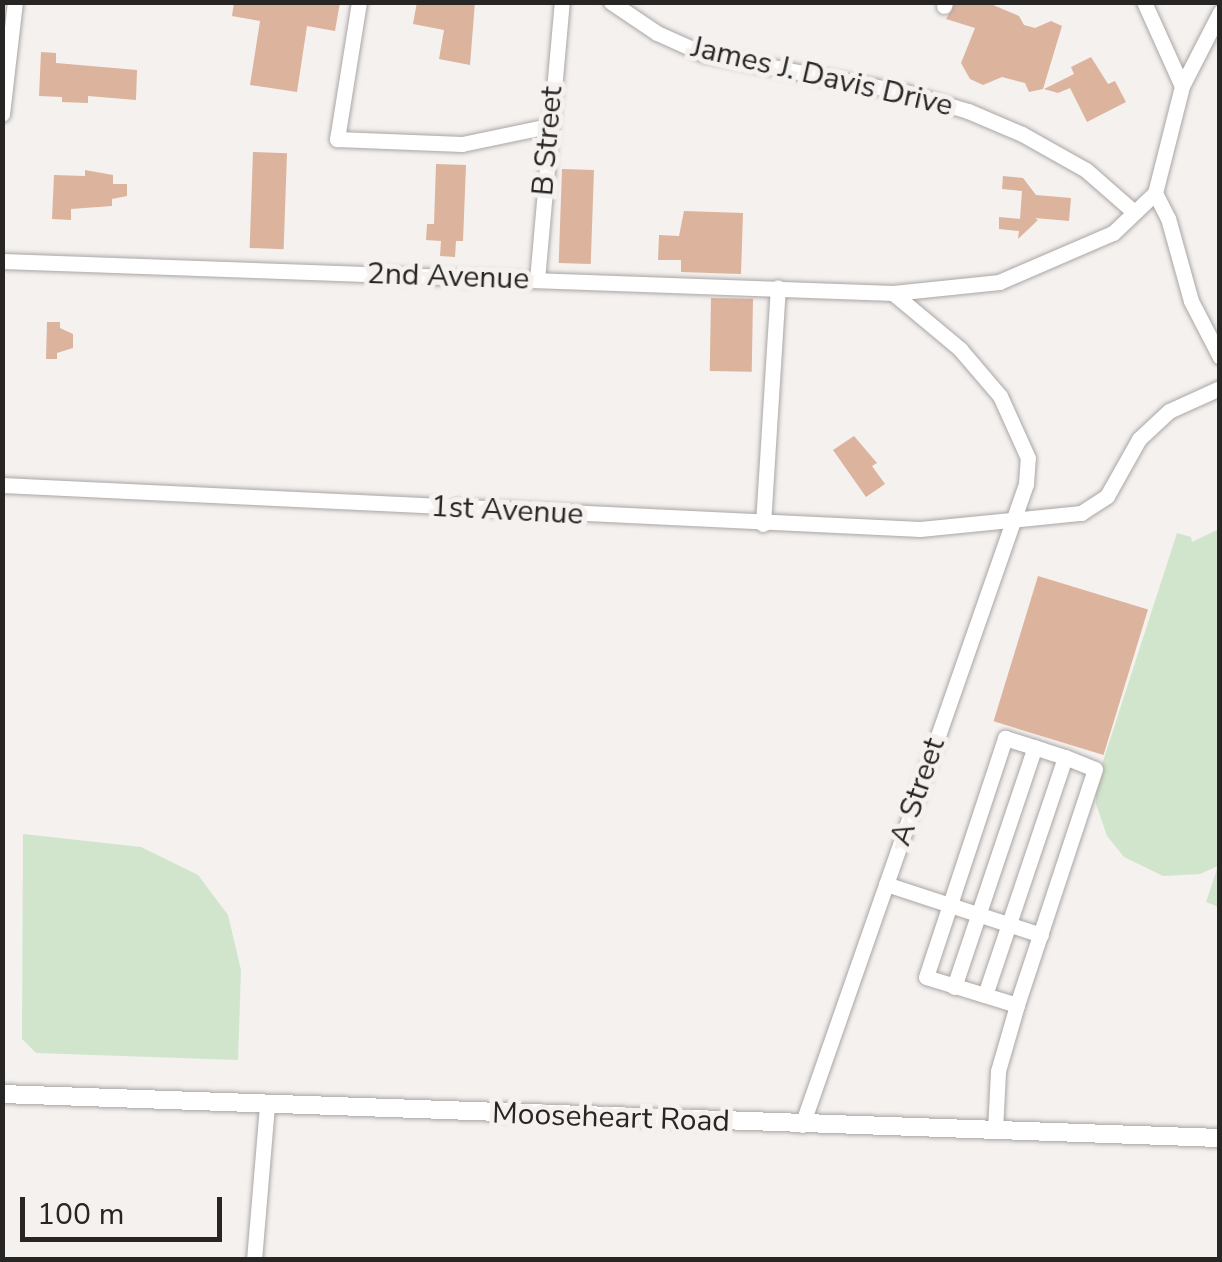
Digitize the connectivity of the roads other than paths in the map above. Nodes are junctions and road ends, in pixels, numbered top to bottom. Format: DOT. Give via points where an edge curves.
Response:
graph roads {
  1 [pos="15,2"];
  2 [pos="360,2"];
  3 [pos="562,2"];
  4 [pos="611,2"];
  5 [pos="1144,2"];
  6 [pos="1220,12"];
  7 [pos="1182,86"];
  8 [pos="2,114"];
  9 [pos="548,126"];
  10 [pos="1155,194"];
  11 [pos="1134,212"];
  12 [pos="2,261"];
  13 [pos="537,280"];
  14 [pos="778,287"];
  15 [pos="893,293"];
  16 [pos="1220,357"];
  17 [pos="1220,388"];
  18 [pos="2,484"];
  19 [pos="1010,520"];
  20 [pos="763,524"];
  21 [pos="1035,747"];
  22 [pos="1065,756"];
  23 [pos="886,884"];
  24 [pos="950,905"];
  25 [pos="978,914"];
  26 [pos="1009,924"];
  27 [pos="1040,935"];
  28 [pos="954,987"];
  29 [pos="985,996"];
  30 [pos="1018,1005"];
  31 [pos="2,1094"];
  32 [pos="266,1104"];
  33 [pos="802,1125"];
  34 [pos="995,1131"];
  35 [pos="1220,1138"];
  36 [pos="254,1260"];
  1 -- 8 [label="street"];
  2 -- 9 [label="street" via="337,139 462,144"];
  3 -- 9 [label="street, B Street"];
  4 -- 11 [label="street, James J. Davis Drive" via="704,54 968,111 1086,170"];
  5 -- 7 [label="street"];
  6 -- 7 [label="street"];
  7 -- 10 [label="street"];
  9 -- 13 [label="street, B Street"];
  10 -- 11 [label="street"];
  10 -- 16 [label="street" via="1191,301"];
  11 -- 15 [label="street, 2nd Avenue" via="1113,234 999,282"];
  12 -- 13 [label="street, 2nd Avenue"];
  13 -- 14 [label="street, 2nd Avenue"];
  14 -- 15 [label="street, 2nd Avenue"];
  14 -- 20 [label="street"];
  15 -- 19 [label="street, A Street" via="960,349 1000,396 1028,458 1026,484"];
  17 -- 19 [label="street, 1st Avenue" via="1168,411 1139,438 1107,496 1081,513"];
  18 -- 20 [label="street, 1st Avenue"];
  19 -- 20 [label="street, 1st Avenue" via="920,529"];
  19 -- 23 [label="street, A Street"];
  21 -- 22 [label="street"];
  21 -- 24 [label="street" via="1005,738"];
  21 -- 25 [label="street"];
  22 -- 26 [label="street"];
  22 -- 27 [label="street" via="1095,769"];
  23 -- 24 [label="street"];
  23 -- 33 [label="street, A Street"];
  24 -- 25 [label="street"];
  24 -- 28 [label="street" via="926,977"];
  25 -- 26 [label="street"];
  25 -- 28 [label="street"];
  26 -- 27 [label="street"];
  26 -- 29 [label="street"];
  27 -- 30 [label="street"];
  28 -- 29 [label="street"];
  29 -- 30 [label="street"];
  30 -- 34 [label="street" via="1001,1056"];
  31 -- 32 [label="main road, Mooseheart Road"];
  32 -- 33 [label="main road, Mooseheart Road"];
  32 -- 36 [label="street"];
  33 -- 34 [label="main road, Mooseheart Road"];
  34 -- 35 [label="main road, Mooseheart Road"];
}
